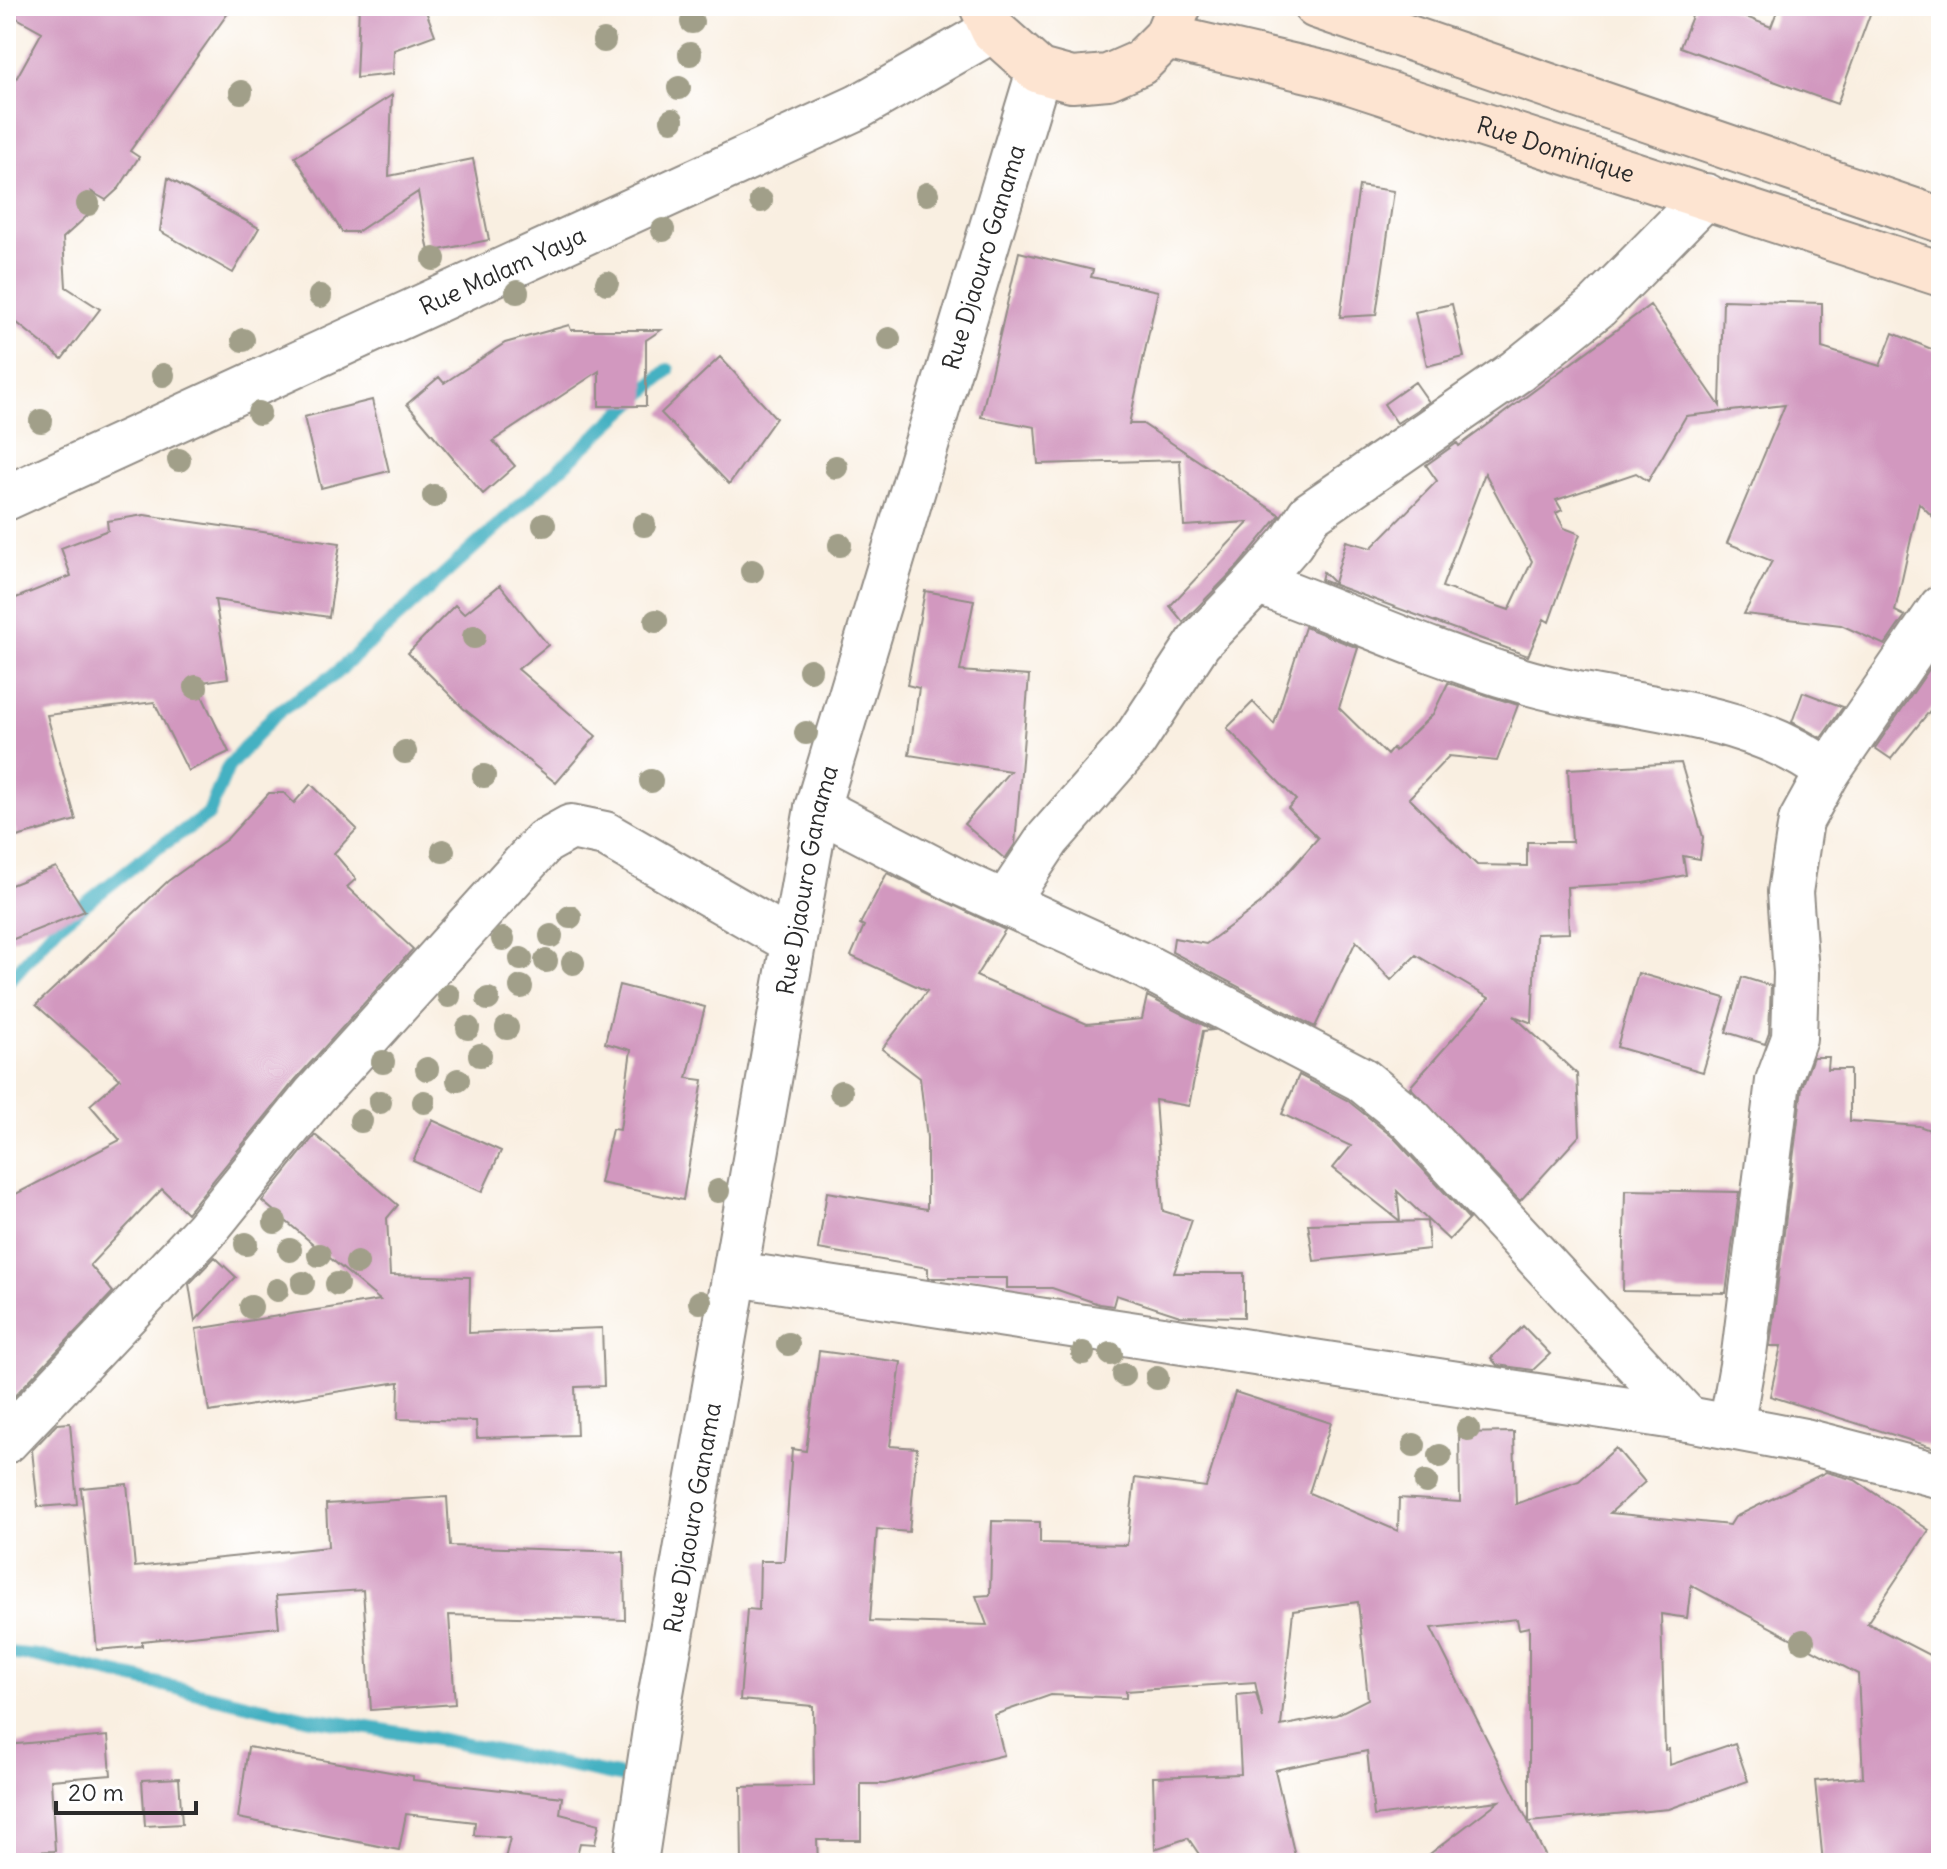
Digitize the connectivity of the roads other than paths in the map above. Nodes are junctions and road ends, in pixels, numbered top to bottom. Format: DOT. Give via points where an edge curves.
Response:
graph roads {
  1 [pos="1316,6"];
  2 [pos="988,18"];
  3 [pos="1172,22"];
  4 [pos="1039,71"];
  5 [pos="1706,196"];
  6 [pos="1941,220"];
  7 [pos="1941,274"];
  8 [pos="6,498"];
  9 [pos="1257,582"];
  10 [pos="1941,608"];
  11 [pos="1828,772"];
  12 [pos="817,808"];
  13 [pos="1006,902"];
  14 [pos="793,942"];
  15 [pos="736,1274"];
  16 [pos="1688,1419"];
  17 [pos="1731,1427"];
  18 [pos="6,1441"];
  19 [pos="1941,1476"];
  20 [pos="637,1850"];
  1 -- 6 [label="main road"];
  2 -- 4 [label="main road"];
  2 -- 8 [label="street, Rue Malam Yaya" via="858,107"];
  3 -- 4 [label="main road" via="1140,63 1108,77 1072,80"];
  3 -- 5 [label="main road, Rue Dominique"];
  4 -- 12 [label="street, Rue Djaouro Ganama"];
  5 -- 7 [label="main road, Rue Dominique"];
  5 -- 9 [label="street" via="1587,315 1517,371 1310,514"];
  9 -- 11 [label="street" via="1521,681 1766,737 1800,751"];
  9 -- 13 [label="street" via="1199,642 1134,741 1048,839"];
  10 -- 11 [label="street"];
  11 -- 17 [label="street" via="1801,821 1790,892 1794,1038 1778,1081"];
  12 -- 13 [label="street"];
  12 -- 14 [label="street, Rue Djaouro Ganama"];
  13 -- 16 [label="street" via="1144,966 1361,1079 1411,1120"];
  14 -- 15 [label="street, Rue Djaouro Ganama"];
  14 -- 18 [label="street" via="605,834 571,827 544,842 314,1096 205,1231"];
  15 -- 16 [label="street"];
  15 -- 20 [label="street, Rue Djaouro Ganama"];
  16 -- 17 [label="street"];
  17 -- 19 [label="street"];
}
